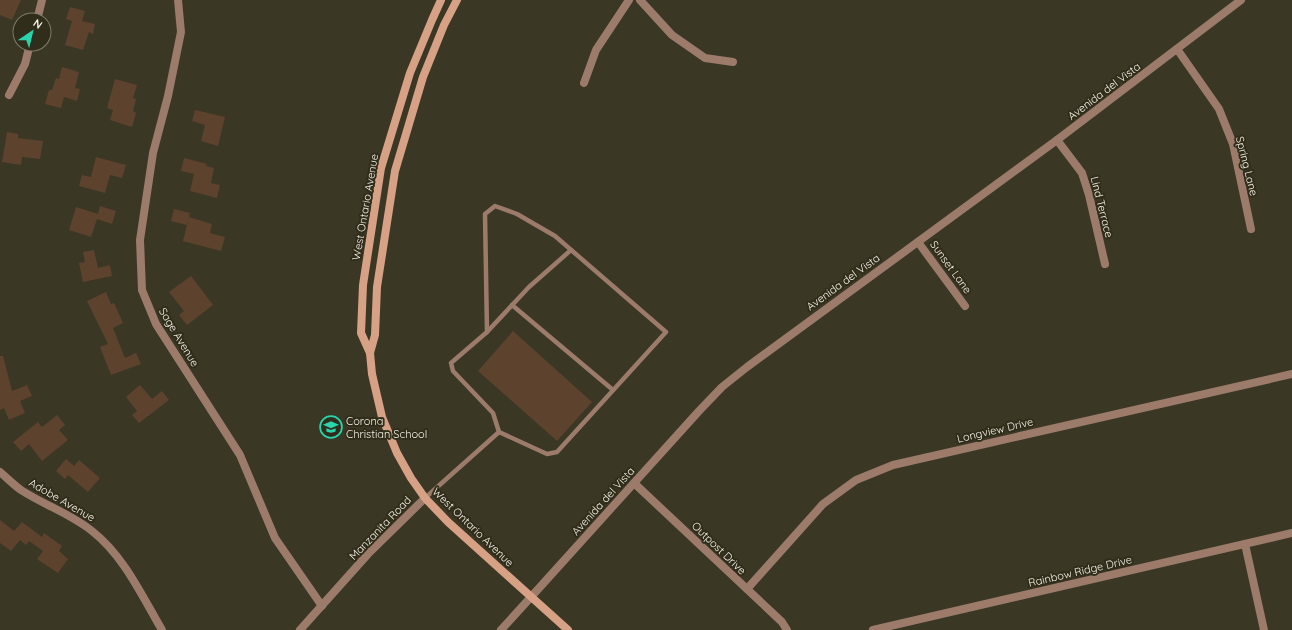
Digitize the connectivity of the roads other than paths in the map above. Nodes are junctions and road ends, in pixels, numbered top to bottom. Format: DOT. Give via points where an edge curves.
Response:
graph roads {
  1 [pos="42,0"];
  2 [pos="178,0"];
  3 [pos="441,0"];
  4 [pos="457,0"];
  5 [pos="630,0"];
  6 [pos="640,0"];
  7 [pos="1241,0"];
  8 [pos="39,12"];
  9 [pos="1177,50"];
  10 [pos="28,52"];
  11 [pos="733,62"];
  12 [pos="584,83"];
  13 [pos="9,95"];
  14 [pos="1057,140"];
  15 [pos="1251,229"];
  16 [pos="918,242"];
  17 [pos="571,250"];
  18 [pos="1105,264"];
  19 [pos="512,305"];
  20 [pos="965,306"];
  21 [pos="487,332"];
  22 [pos="370,353"];
  23 [pos="1292,374"];
  24 [pos="614,390"];
  25 [pos="499,432"];
  26 [pos="0,472"];
  27 [pos="634,483"];
  28 [pos="425,498"];
  29 [pos="1292,533"];
  30 [pos="1245,544"];
  31 [pos="747,589"];
  32 [pos="531,596"];
  33 [pos="322,606"];
  34 [pos="162,630"];
  35 [pos="300,630"];
  36 [pos="501,630"];
  37 [pos="568,630"];
  38 [pos="786,630"];
  39 [pos="873,630"];
  40 [pos="1264,630"];
  1 -- 8 [label="street"];
  2 -- 33 [label="street, Sage Avenue" via="181,32 153,152 140,240 142,290 156,324 240,455 275,538"];
  3 -- 22 [label="main road, West Ontario Avenue" via="410,72 382,168 363,286 361,333"];
  4 -- 22 [label="main road, West Ontario Avenue" via="423,77 395,171 377,287 375,335"];
  5 -- 12 [label="street" via="596,50"];
  6 -- 11 [label="street" via="672,35 705,58"];
  7 -- 9 [label="street, Avenida del Vista"];
  9 -- 14 [label="street, Avenida del Vista"];
  9 -- 15 [label="street, Spring Lane" via="1219,109 1232,144"];
  10 -- 13 [label="street" via="25,64"];
  14 -- 16 [label="street, Avenida del Vista"];
  14 -- 18 [label="street, Lind Terrace" via="1082,173"];
  16 -- 20 [label="street, Sunset Lane"];
  16 -- 27 [label="street, Avenida del Vista" via="820,312 722,387"];
  17 -- 19 [label="lane"];
  17 -- 21 [label="lane" via="555,236 517,214 495,206 485,214"];
  17 -- 24 [label="lane" via="666,332"];
  19 -- 21 [label="lane"];
  19 -- 24 [label="lane"];
  21 -- 25 [label="lane" via="451,363 453,371 493,413"];
  22 -- 28 [label="main road, West Ontario Avenue" via="382,417 397,453"];
  23 -- 31 [label="street, Longview Drive" via="893,465 856,480 823,504"];
  24 -- 25 [label="lane" via="557,452 547,454"];
  25 -- 28 [label="lane, Manzanita Road"];
  26 -- 34 [label="street, Adobe Avenue" via="21,490 92,531 108,546 123,563"];
  27 -- 31 [label="street, Outpost Drive"];
  27 -- 32 [label="street, Avenida del Vista"];
  28 -- 32 [label="main road, West Ontario Avenue" via="448,522"];
  28 -- 33 [label="street, Manzanita Road" via="368,554"];
  29 -- 30 [label="street, Rainbow Ridge Drive"];
  30 -- 39 [label="street, Rainbow Ridge Drive"];
  30 -- 40 [label="street"];
  31 -- 38 [label="street, Outpost Drive" via="782,622"];
  32 -- 36 [label="street, Avenida del Vista"];
  32 -- 37 [label="main road, West Ontario Avenue"];
  33 -- 35 [label="street, Manzanita Road"];
}
